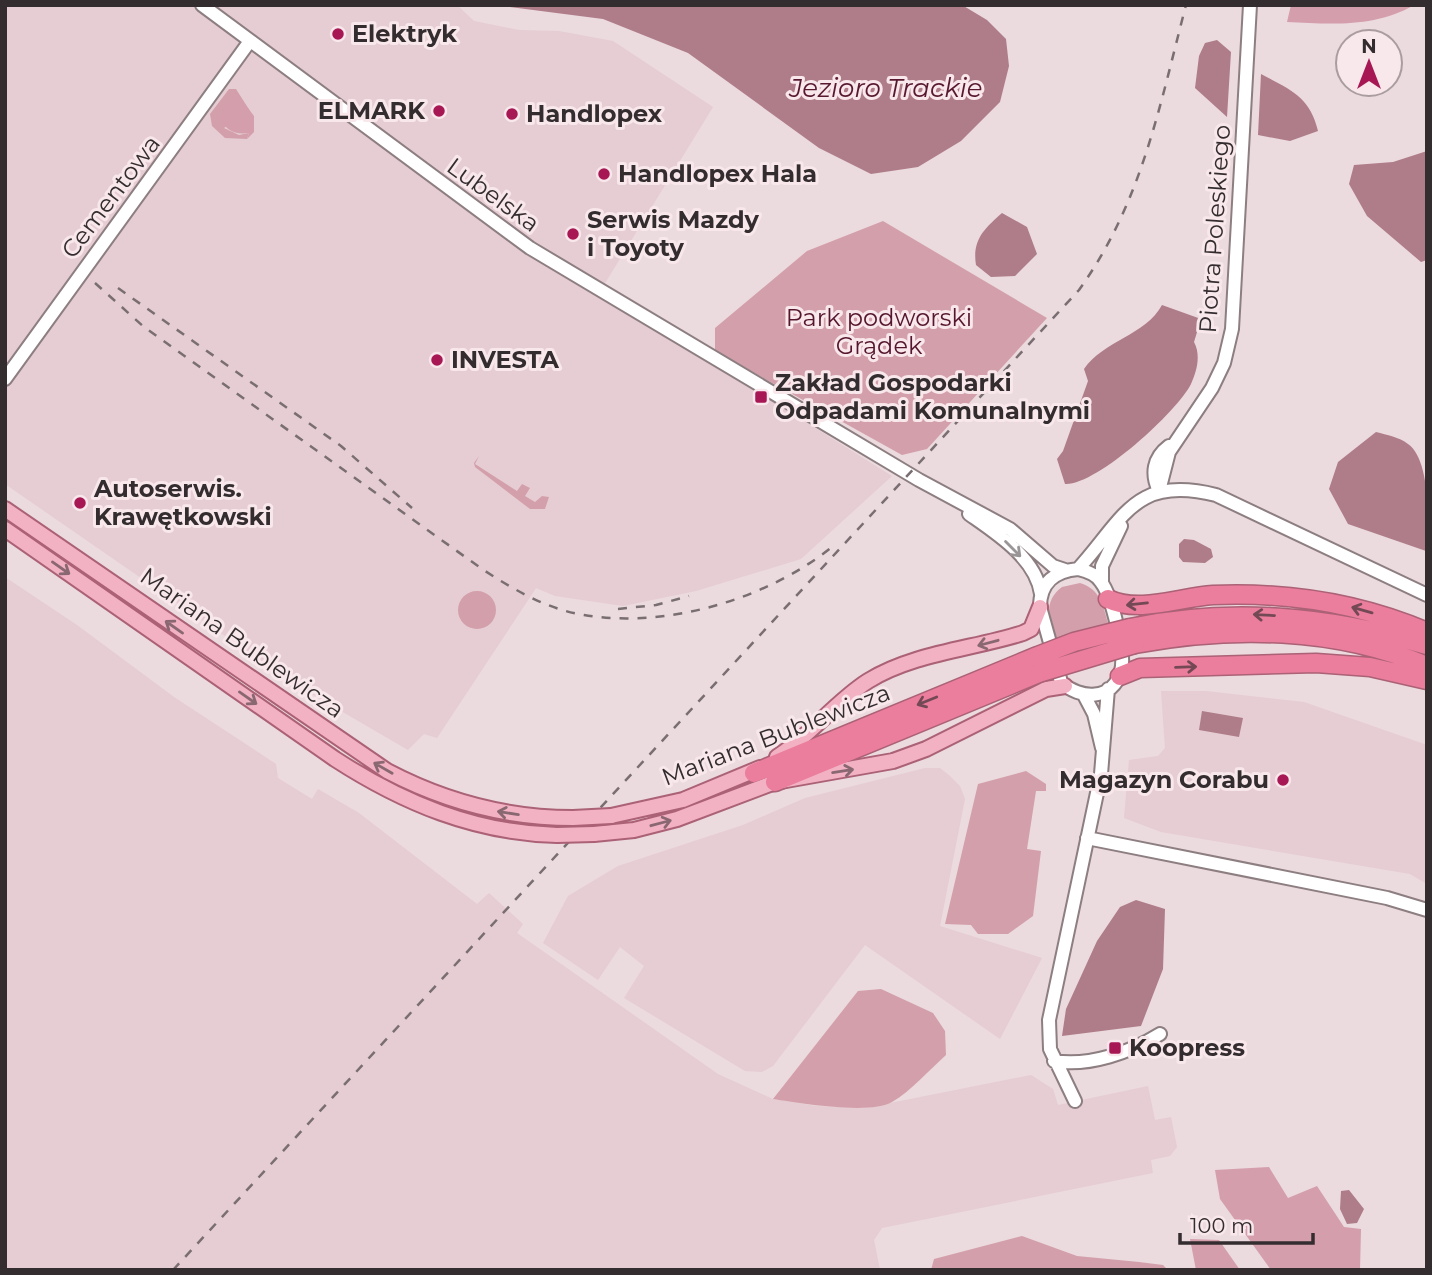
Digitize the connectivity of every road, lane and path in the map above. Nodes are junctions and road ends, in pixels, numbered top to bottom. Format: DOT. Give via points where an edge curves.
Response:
graph roads {
  1 [pos="202,5"];
  2 [pos="1250,5"];
  3 [pos="250,41"];
  4 [pos="5,379"];
  5 [pos="919,480"];
  6 [pos="1159,491"];
  7 [pos="5,509"];
  8 [pos="5,529"];
  9 [pos="1072,570"];
  10 [pos="1105,591"];
  11 [pos="1427,594"];
  12 [pos="1040,601"];
  13 [pos="1427,632"];
  14 [pos="1133,636"];
  15 [pos="1427,645"];
  16 [pos="1037,665"];
  17 [pos="1427,666"];
  18 [pos="1427,680"];
  19 [pos="1114,682"];
  20 [pos="1065,686"];
  21 [pos="1084,695"];
  22 [pos="1103,752"];
  23 [pos="754,773"];
  24 [pos="775,782"];
  25 [pos="1087,838"];
  26 [pos="1427,910"];
  27 [pos="1160,1034"];
  28 [pos="1054,1060"];
  29 [pos="1075,1101"];
  1 -- 3 [label="street, Lubelska"];
  2 -- 6 [label="street, Piotra Poleskiego" via="1232,329 1212,388 1169,452"];
  3 -- 4 [label="street, Cementowa"];
  3 -- 5 [label="street, Lubelska" via="530,248"];
  5 -- 9 [label="street, Lubelska" via="1010,529 1053,566"];
  5 -- 12 [label="street, Lubelska, one-way" via="1000,536 1034,572"];
  6 -- 9 [label="street" via="1121,515"];
  6 -- 10 [label="street" via="1128,514 1119,527 1102,566"];
  6 -- 11 [label="street" via="1188,488 1216,495"];
  23 -- 7 [label="main road, Mariana Bublewicza, one-way, bridge" via="682,800 611,816 528,816 479,808 429,791 387,771"];
  8 -- 24 [label="main road, Mariana Bublewicza, one-way, bridge" via="335,759 433,811 475,824 557,835 594,834 677,819"];
  9 -- 10 [label="street, Lubelska" via="1088,572"];
  9 -- 12 [label="street" via="1049,579"];
  13 -- 10 [label="highway, one-way" via="1342,604 1295,597 1212,595 1131,606"];
  10 -- 19 [label="street" via="1122,651"];
  12 -- 20 [label="street, Lubelska" via="1056,672"];
  12 -- 23 [label="main road, one-way" via="1031,629 880,675"];
  15 -- 14 [label="highway, Mariana Bublewicza, one-way" via="1349,625 1260,615 1195,616"];
  14 -- 16 [label="highway, Mariana Bublewicza, bridge"];
  14 -- 17 [label="highway, Mariana Bublewicza" via="1280,633 1369,648"];
  16 -- 23 [label="highway, Mariana Bublewicza, one-way"];
  16 -- 24 [label="highway, Mariana Bublewicza"];
  19 -- 18 [label="highway, one-way" via="1140,668 1316,663 1370,667"];
  19 -- 21 [label="street" via="1099,694"];
  19 -- 22 [label="street"];
  20 -- 21 [label="street"];
  24 -- 20 [label="main road, one-way" via="893,761 1046,690"];
  21 -- 22 [label="street"];
  22 -- 25 [label="street"];
  25 -- 26 [label="street"];
  25 -- 28 [label="street" via="1049,1020"];
  27 -- 28 [label="street" via="1136,1049 1070,1064"];
  28 -- 29 [label="street"];
}
